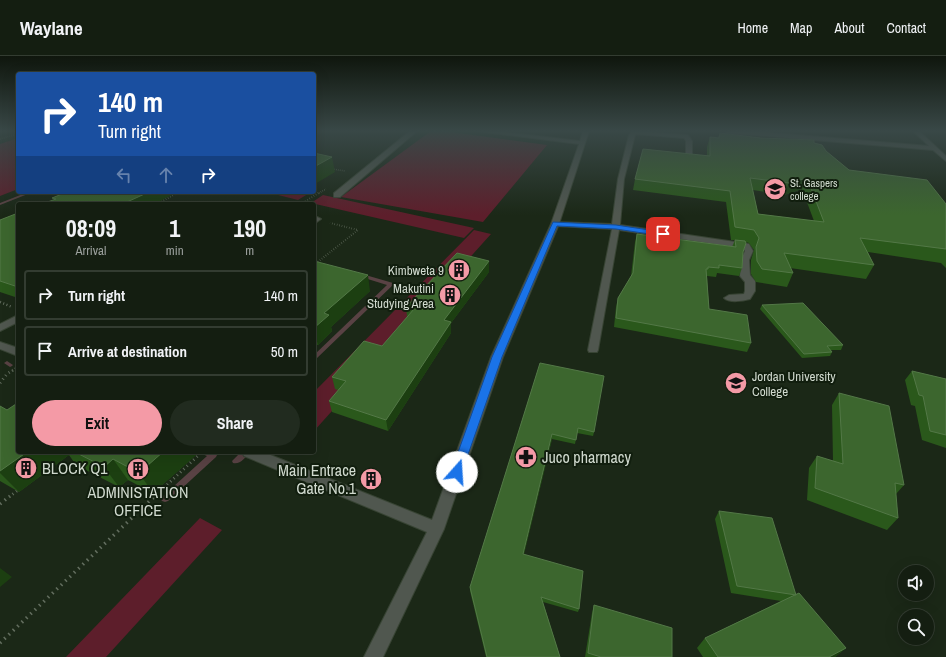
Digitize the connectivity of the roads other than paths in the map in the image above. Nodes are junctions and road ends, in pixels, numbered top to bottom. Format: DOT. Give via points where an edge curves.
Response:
graph roads {
  1 [pos="380,159"];
  2 [pos="577,159"];
  3 [pos="626,159"];
  4 [pos="337,195"];
  5 [pos="555,224"];
  6 [pos="616,227"];
  7 [pos="729,298"];
  8 [pos="16,319"];
  9 [pos="0,328"];
  10 [pos="0,345"];
  11 [pos="593,350"];
  12 [pos="16,351"];
  13 [pos="253,454"];
  14 [pos="436,529"];
  15 [pos="373,657"];
  1 -- 4 [label="street"];
  2 -- 5 [label="street"];
  3 -- 6 [label="street" via="621,179"];
  5 -- 6 [label="street"];
  5 -- 14 [label="street" via="497,357"];
  6 -- 7 [label="street" via="746,246 749,251 745,260 746,276 750,281 750,291 747,297"];
  6 -- 11 [label="street"];
  8 -- 9 [label="street"];
  10 -- 12 [label="street"];
  13 -- 14 [label="street"];
  14 -- 15 [label="street"];
}
